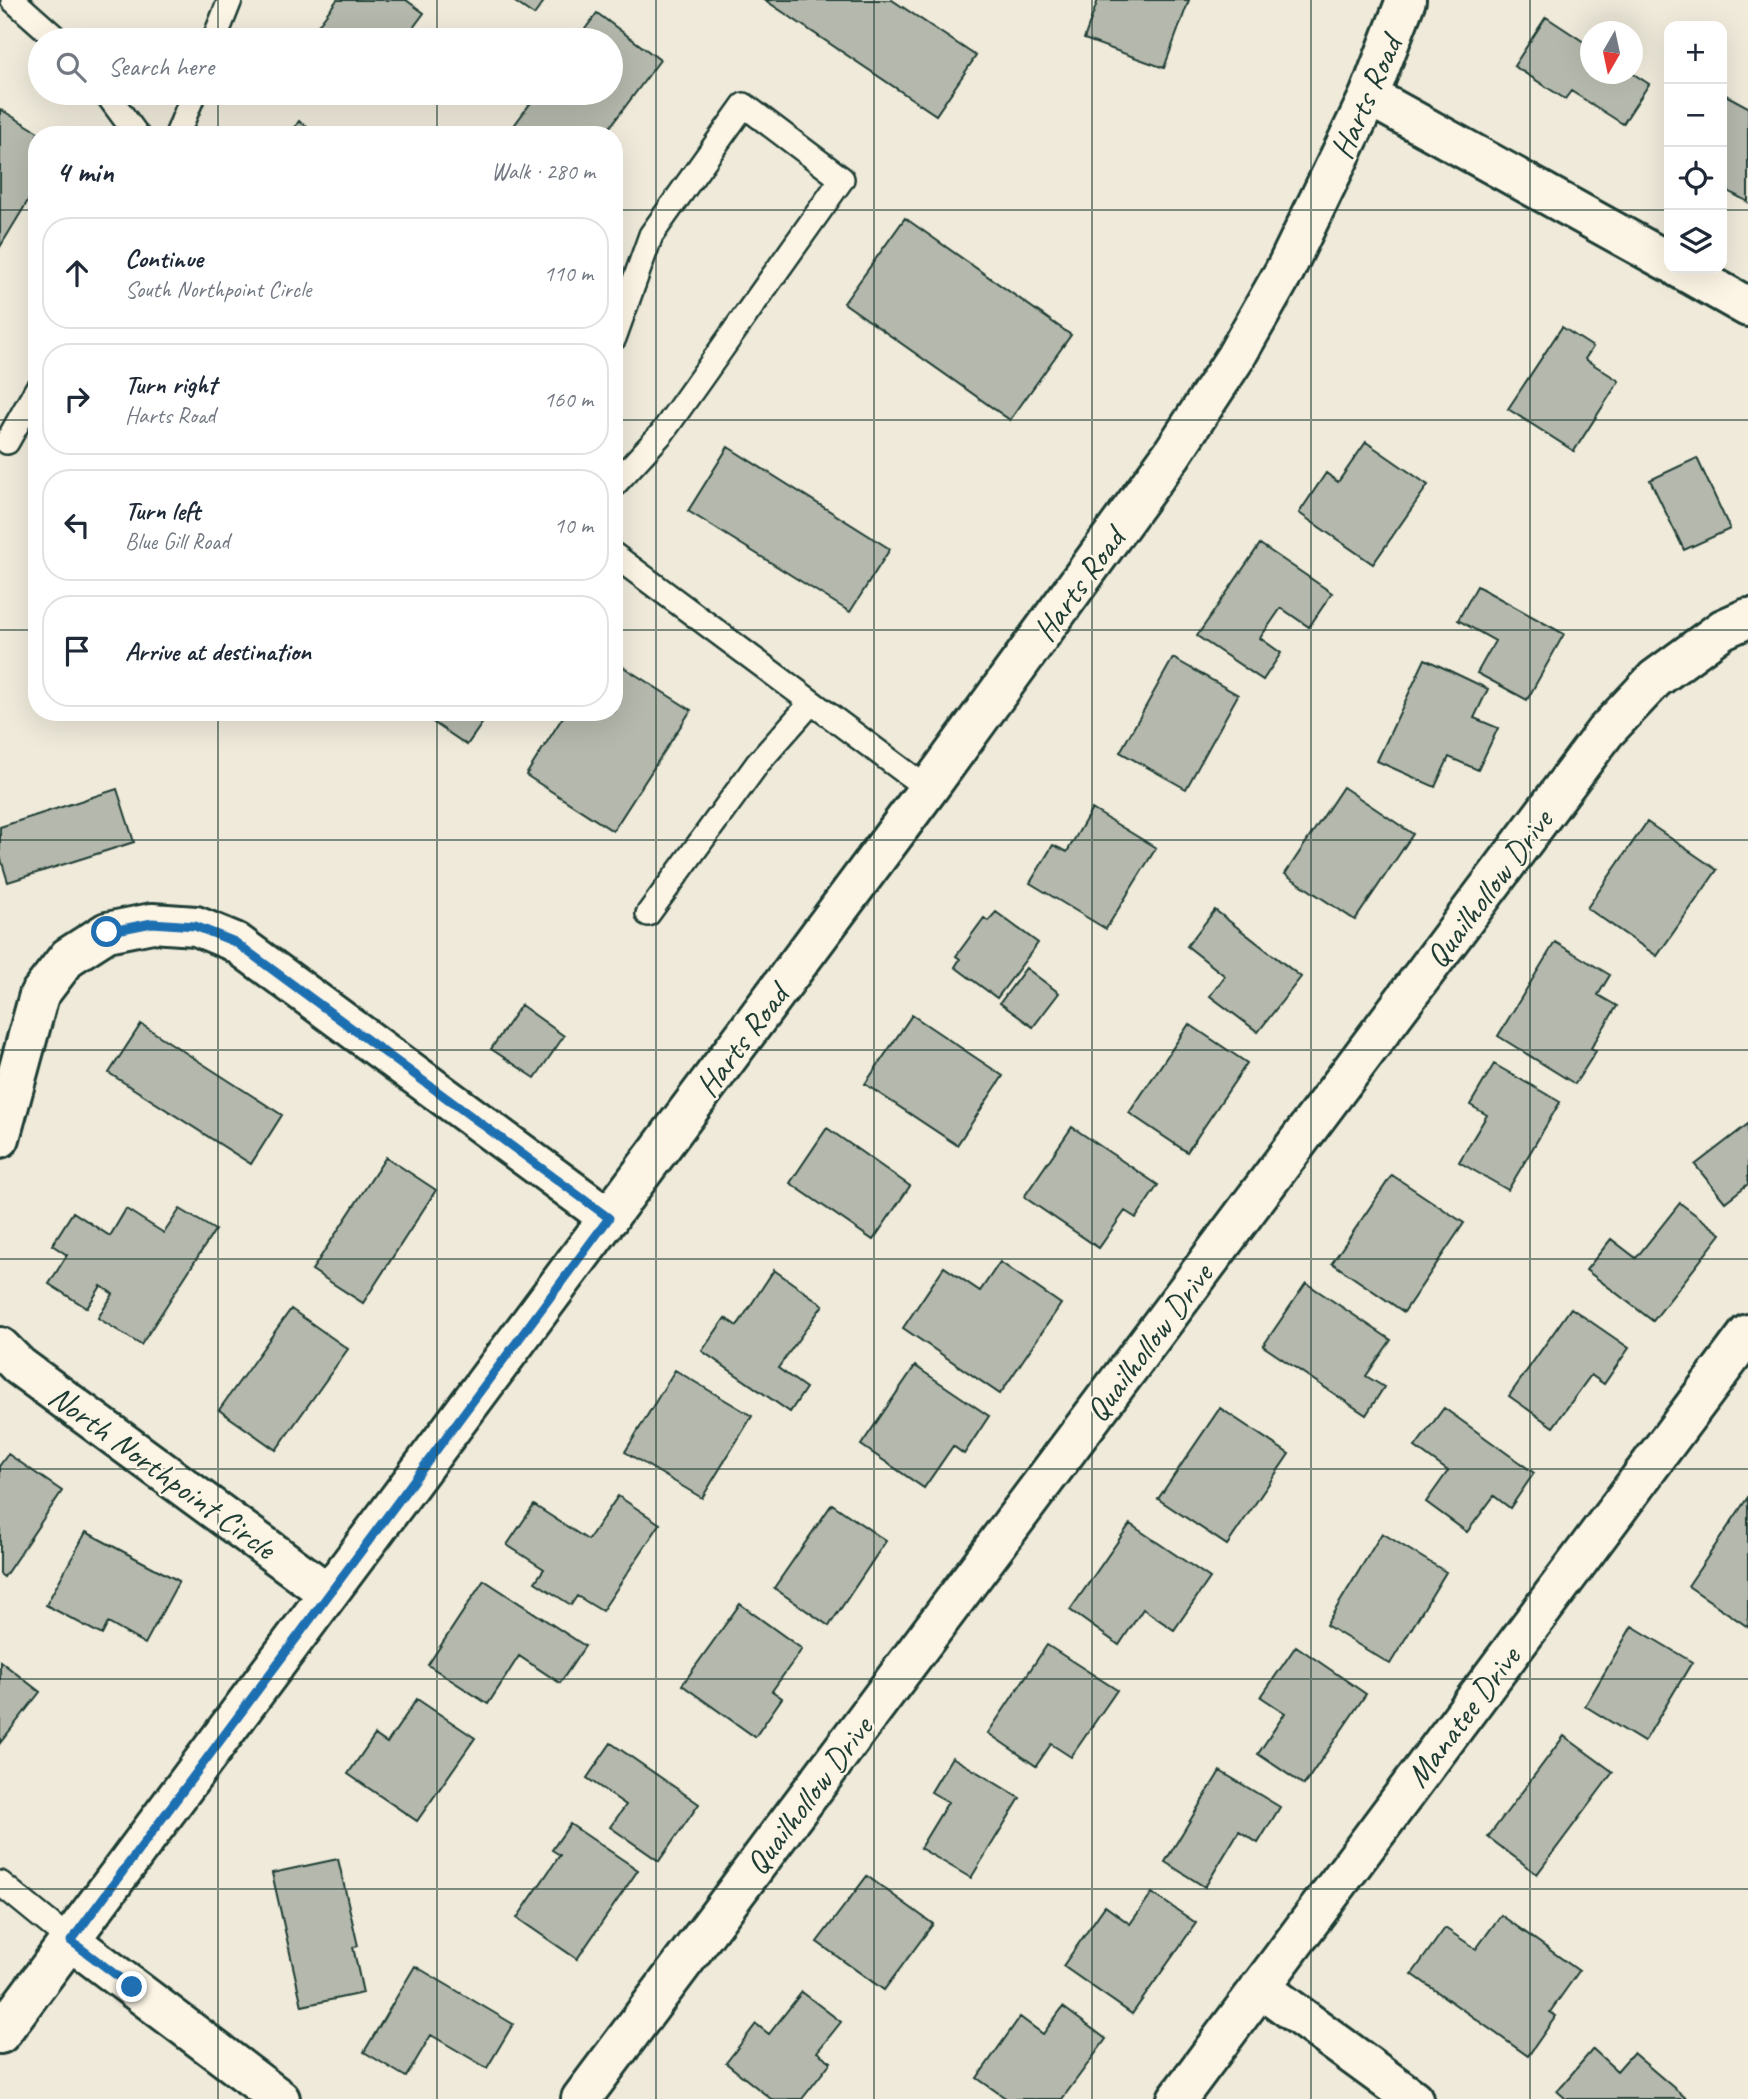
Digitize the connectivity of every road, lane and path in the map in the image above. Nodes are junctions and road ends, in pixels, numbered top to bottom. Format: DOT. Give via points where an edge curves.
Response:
graph roads {
  1 [pos="13,0"];
  2 [pos="230,0"];
  3 [pos="1406,0"];
  4 [pos="44,28"];
  5 [pos="219,28"];
  6 [pos="1369,96"];
  7 [pos="115,105"];
  8 [pos="189,105"];
  9 [pos="130,126"];
  10 [pos="181,126"];
  11 [pos="1664,259"];
  12 [pos="1688,273"];
  13 [pos="1748,307"];
  14 [pos="623,313"];
  15 [pos="28,405"];
  16 [pos="7,442"];
  17 [pos="623,475"];
  18 [pos="623,562"];
  19 [pos="1748,618"];
  20 [pos="811,703"];
  21 [pos="928,789"];
  22 [pos="649,914"];
  23 [pos="0,1139"];
  24 [pos="609,1218"];
  25 [pos="1748,1334"];
  26 [pos="0,1347"];
  27 [pos="328,1593"];
  28 [pos="0,1883"];
  29 [pos="71,1941"];
  30 [pos="1260,1987"];
  31 [pos="0,2035"];
  32 [pos="279,2099"];
  33 [pos="581,2099"];
  34 [pos="1177,2099"];
  35 [pos="1413,2099"];
  1 -- 4 [label="lane"];
  2 -- 5 [label="lane"];
  3 -- 6 [label="street, Harts Road"];
  6 -- 11 [label="street"];
  6 -- 21 [label="street, Harts Road" via="1284,270 1235,358 1172,454"];
  7 -- 9 [label="lane"];
  8 -- 10 [label="lane"];
  12 -- 13 [label="street"];
  14 -- 17 [label="lane" via="651,235 744,105 842,179 662,433"];
  15 -- 16 [label="lane"];
  18 -- 20 [label="lane"];
  19 -- 33 [label="street, Quailhollow Drive" via="1723,629 1655,679 1605,732"];
  20 -- 21 [label="lane"];
  20 -- 22 [label="lane" via="758,763"];
  21 -- 24 [label="street, Harts Road"];
  23 -- 24 [label="street" via="39,995 68,957 107,932 152,923 195,926 235,942"];
  24 -- 27 [label="street, Harts Road"];
  25 -- 30 [label="street, Manatee Drive"];
  26 -- 27 [label="street, North Northpoint Circle" via="19,1366"];
  27 -- 29 [label="street, Harts Road"];
  28 -- 29 [label="lane"];
  29 -- 31 [label="street, Harts Road"];
  29 -- 32 [label="street"];
  30 -- 34 [label="street, Manatee Drive"];
  30 -- 35 [label="street"];
}
